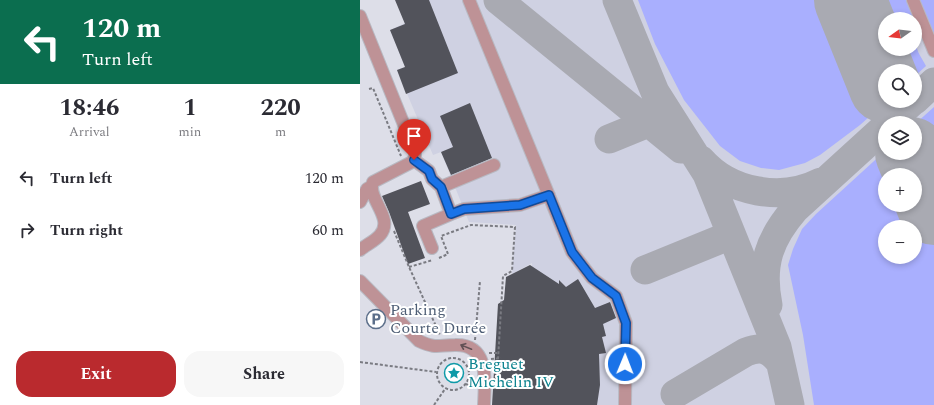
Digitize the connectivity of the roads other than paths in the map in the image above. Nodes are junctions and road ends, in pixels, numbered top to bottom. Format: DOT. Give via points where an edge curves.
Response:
graph roads {
  1 [pos="469,0"];
  2 [pos="913,0"];
  3 [pos="360,16"];
  4 [pos="934,51"];
  5 [pos="414,160"];
  6 [pos="494,165"];
  7 [pos="372,186"];
  8 [pos="441,187"];
  9 [pos="549,195"];
  10 [pos="360,202"];
  11 [pos="451,214"];
  12 [pos="432,248"];
  13 [pos="360,250"];
  14 [pos="360,281"];
  15 [pos="484,405"];
  16 [pos="625,405"];
  1 -- 9 [label="street"];
  2 -- 4 [label="street"];
  3 -- 5 [label="street" via="416,152"];
  5 -- 7 [label="street" via="373,182"];
  5 -- 8 [label="street" via="429,171 432,179"];
  6 -- 8 [label="street"];
  7 -- 10 [label="street" via="367,189"];
  7 -- 13 [label="street" via="384,217 383,230"];
  8 -- 11 [label="street"];
  9 -- 11 [label="street" via="520,205 464,209"];
  9 -- 16 [label="street" via="572,252 592,278 616,296 626,323"];
  11 -- 12 [label="street" via="423,226"];
  15 -- 14 [label="street, one-way" via="485,371 483,362 477,354 460,344 435,347 419,341"];
}
